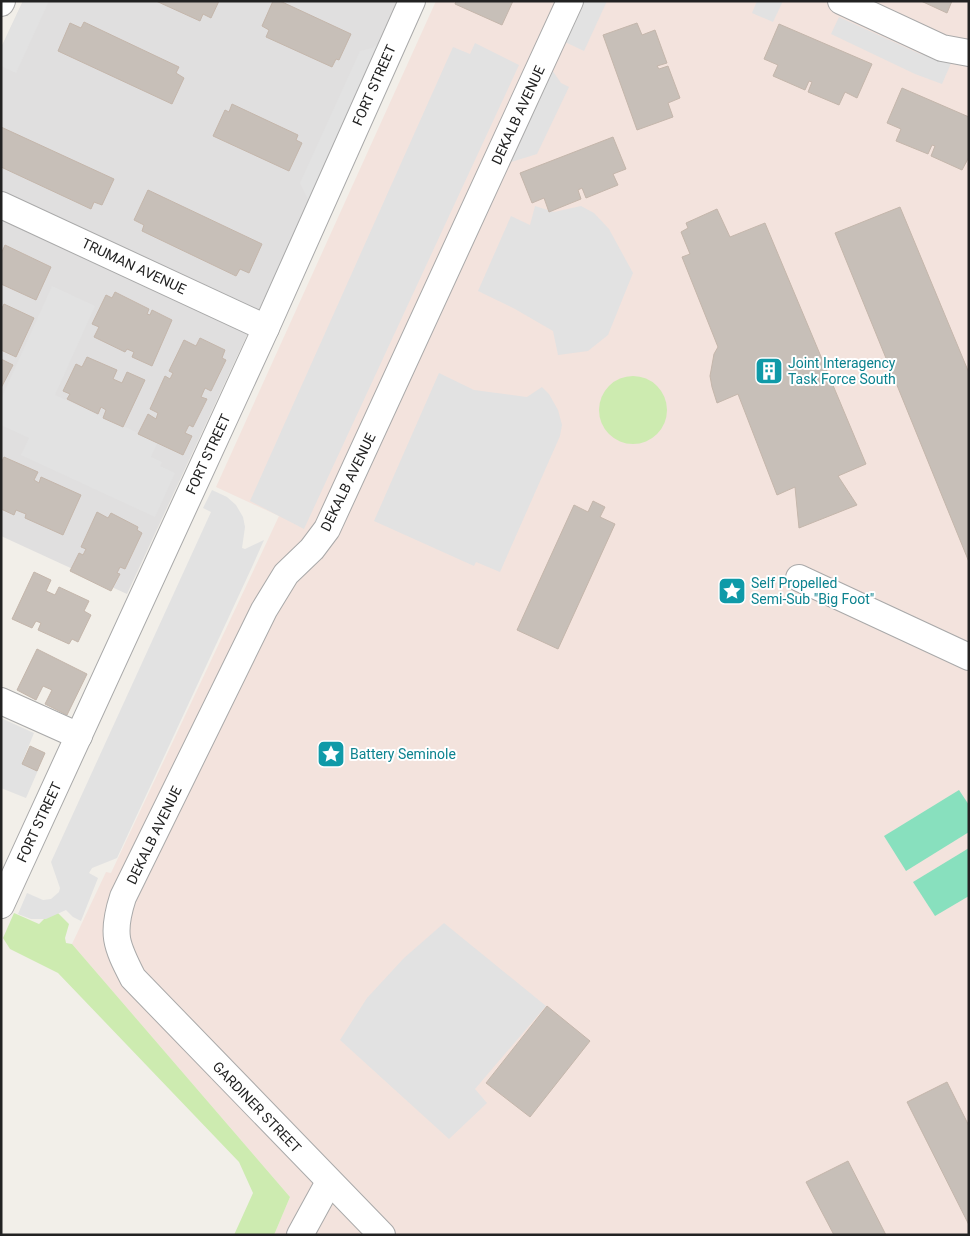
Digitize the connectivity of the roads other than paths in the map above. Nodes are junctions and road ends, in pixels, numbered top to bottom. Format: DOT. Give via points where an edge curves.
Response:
graph roads {
  1 [pos="570,1"];
  2 [pos="841,1"];
  3 [pos="409,6"];
  4 [pos="969,53"];
  5 [pos="1,205"];
  6 [pos="266,328"];
  7 [pos="799,578"];
  8 [pos="969,656"];
  9 [pos="1,701"];
  10 [pos="79,736"];
  11 [pos="1,905"];
  12 [pos="133,978"];
  13 [pos="329,1182"];
  14 [pos="372,1232"];
  15 [pos="300,1235"];
  1 -- 12 [label="street, DEKALB AVENUE" via="327,529 286,574 264,610 123,897 115,936"];
  2 -- 4 [label="street" via="942,48"];
  3 -- 6 [label="street, FORT STREET"];
  5 -- 6 [label="street, TRUMAN AVENUE"];
  6 -- 10 [label="street, FORT STREET"];
  7 -- 8 [label="street"];
  9 -- 10 [label="street"];
  10 -- 11 [label="street, FORT STREET"];
  12 -- 13 [label="street, GARDINER STREET"];
  13 -- 14 [label="street, GARDINER STREET"];
  13 -- 15 [label="street"];
}
